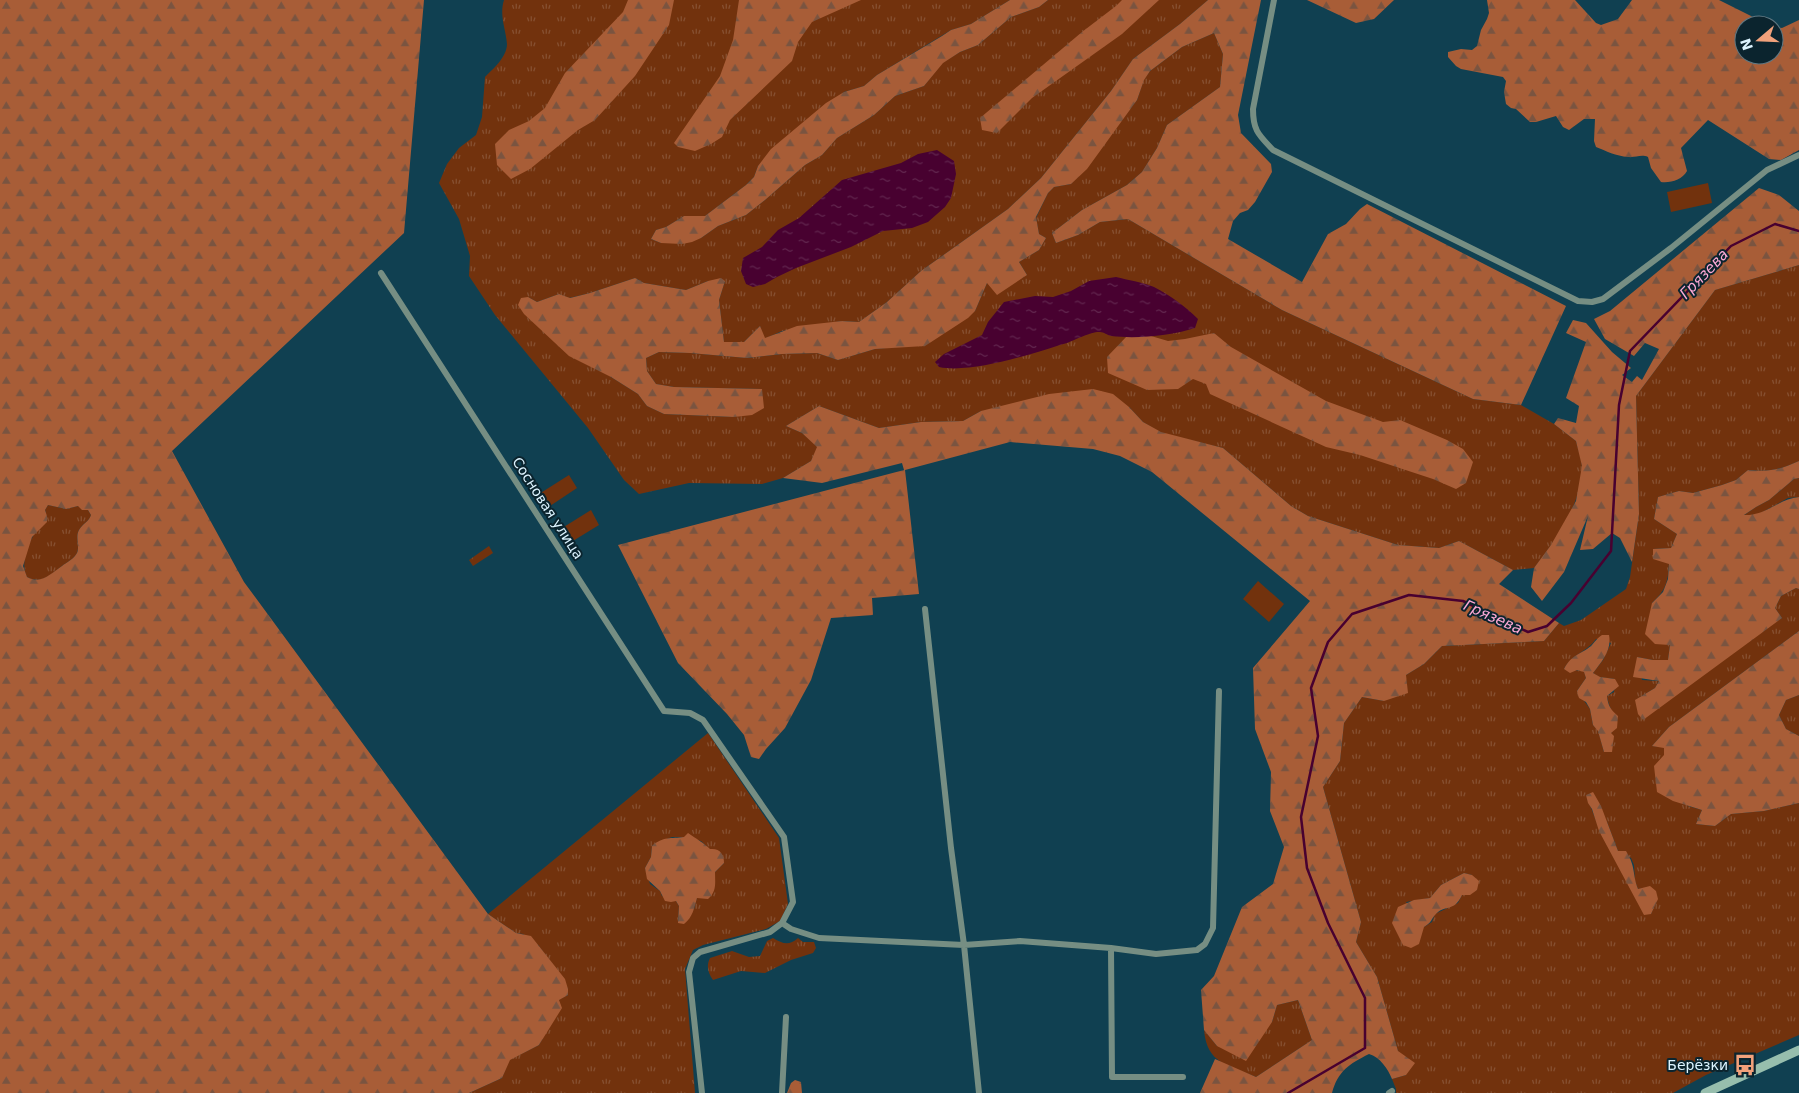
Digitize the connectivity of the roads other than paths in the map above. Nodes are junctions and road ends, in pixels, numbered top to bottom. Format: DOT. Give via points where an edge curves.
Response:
graph roads {
  1 [pos="1274,0"];
  2 [pos="1799,155"];
  3 [pos="381,273"];
  4 [pos="925,609"];
  5 [pos="1219,691"];
  6 [pos="782,923"];
  7 [pos="964,946"];
  8 [pos="1111,948"];
  9 [pos="786,1017"];
  10 [pos="1799,1050"];
  11 [pos="1183,1077"];
  12 [pos="702,1093"];
  13 [pos="782,1093"];
  14 [pos="979,1093"];
  15 [pos="1705,1093"];
  1 -- 2 [label="street" via="1253,109 1258,135 1273,150 1578,301 1602,299 1767,170"];
  3 -- 6 [label="street, Сосновая улица" via="664,711 690,713 703,720 784,837 793,902"];
  4 -- 7 [label="street"];
  5 -- 8 [label="street" via="1213,928 1198,950 1156,954"];
  6 -- 7 [label="street" via="819,938"];
  6 -- 12 [label="street" via="770,932 700,952 693,958 689,972"];
  7 -- 8 [label="street" via="1020,941"];
  7 -- 14 [label="street"];
  8 -- 11 [label="street" via="1112,1077"];
  9 -- 13 [label="street"];
  10 -- 15 [label="street"];
}
